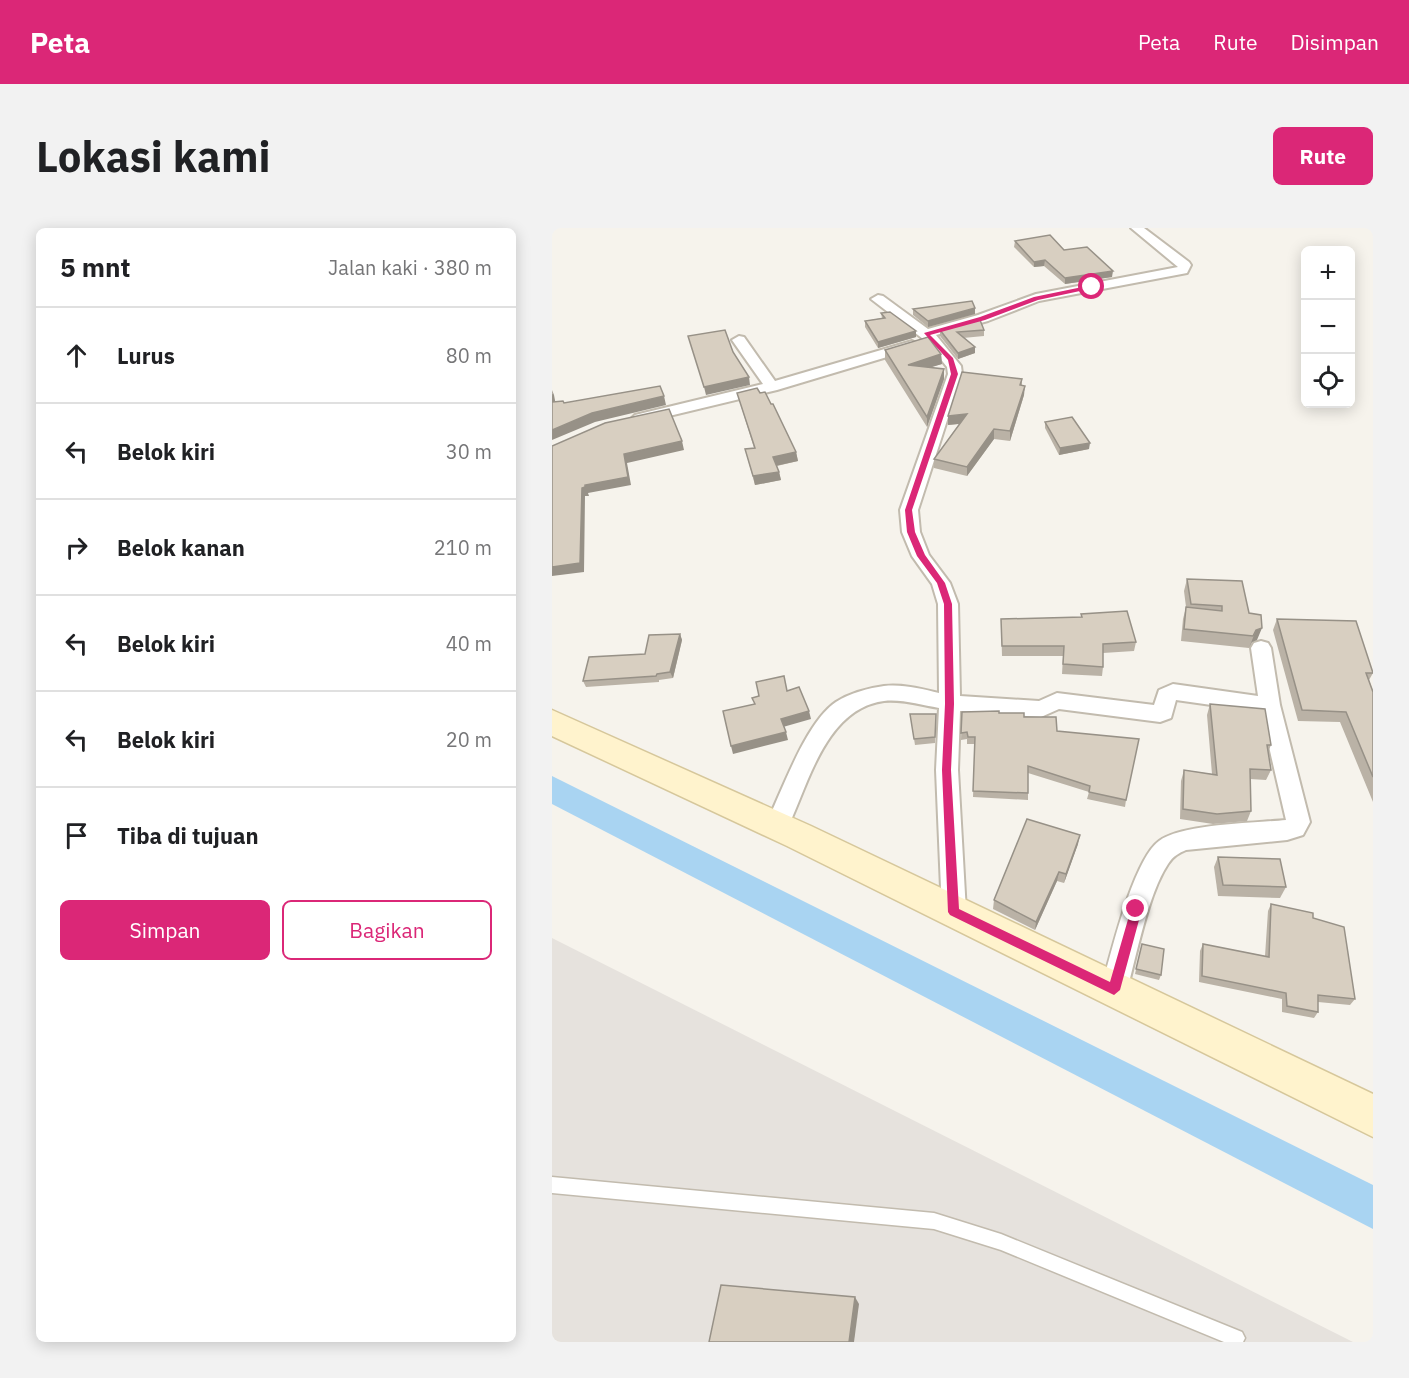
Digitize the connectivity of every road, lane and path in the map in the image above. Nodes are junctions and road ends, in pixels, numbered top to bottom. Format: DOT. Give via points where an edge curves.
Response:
graph roads {
  1 [pos="1137,228"];
  2 [pos="878,299"];
  3 [pos="929,336"];
  4 [pos="739,340"];
  5 [pos="772,387"];
  6 [pos="623,422"];
  7 [pos="1261,648"];
  8 [pos="950,704"];
  9 [pos="1270,705"];
  10 [pos="552,722"];
  11 [pos="777,826"];
  12 [pos="954,912"];
  13 [pos="1114,990"];
  14 [pos="1373,1116"];
  15 [pos="552,1185"];
  16 [pos="1236,1338"];
  1 -- 3 [label="street" via="1185,265 1184,270 1036,298"];
  2 -- 3 [label="street"];
  3 -- 5 [label="street"];
  3 -- 8 [label="street" via="951,360 954,374 909,510 914,540 941,583 948,604"];
  4 -- 5 [label="street"];
  5 -- 6 [label="street"];
  7 -- 9 [label="street"];
  8 -- 9 [label="street" via="1041,709 1057,701 1160,714 1164,712 1166,695 1173,692"];
  8 -- 11 [label="street" via="886,693 843,708 819,735"];
  8 -- 12 [label="street" via="947,770"];
  9 -- 13 [label="street" via="1298,822 1295,828 1184,840 1168,847 1158,858 1136,909"];
  10 -- 11 [label="street"];
  11 -- 12 [label="street"];
  12 -- 13 [label="street"];
  13 -- 14 [label="street"];
  15 -- 16 [label="lane" via="934,1221 1001,1242"];
}
